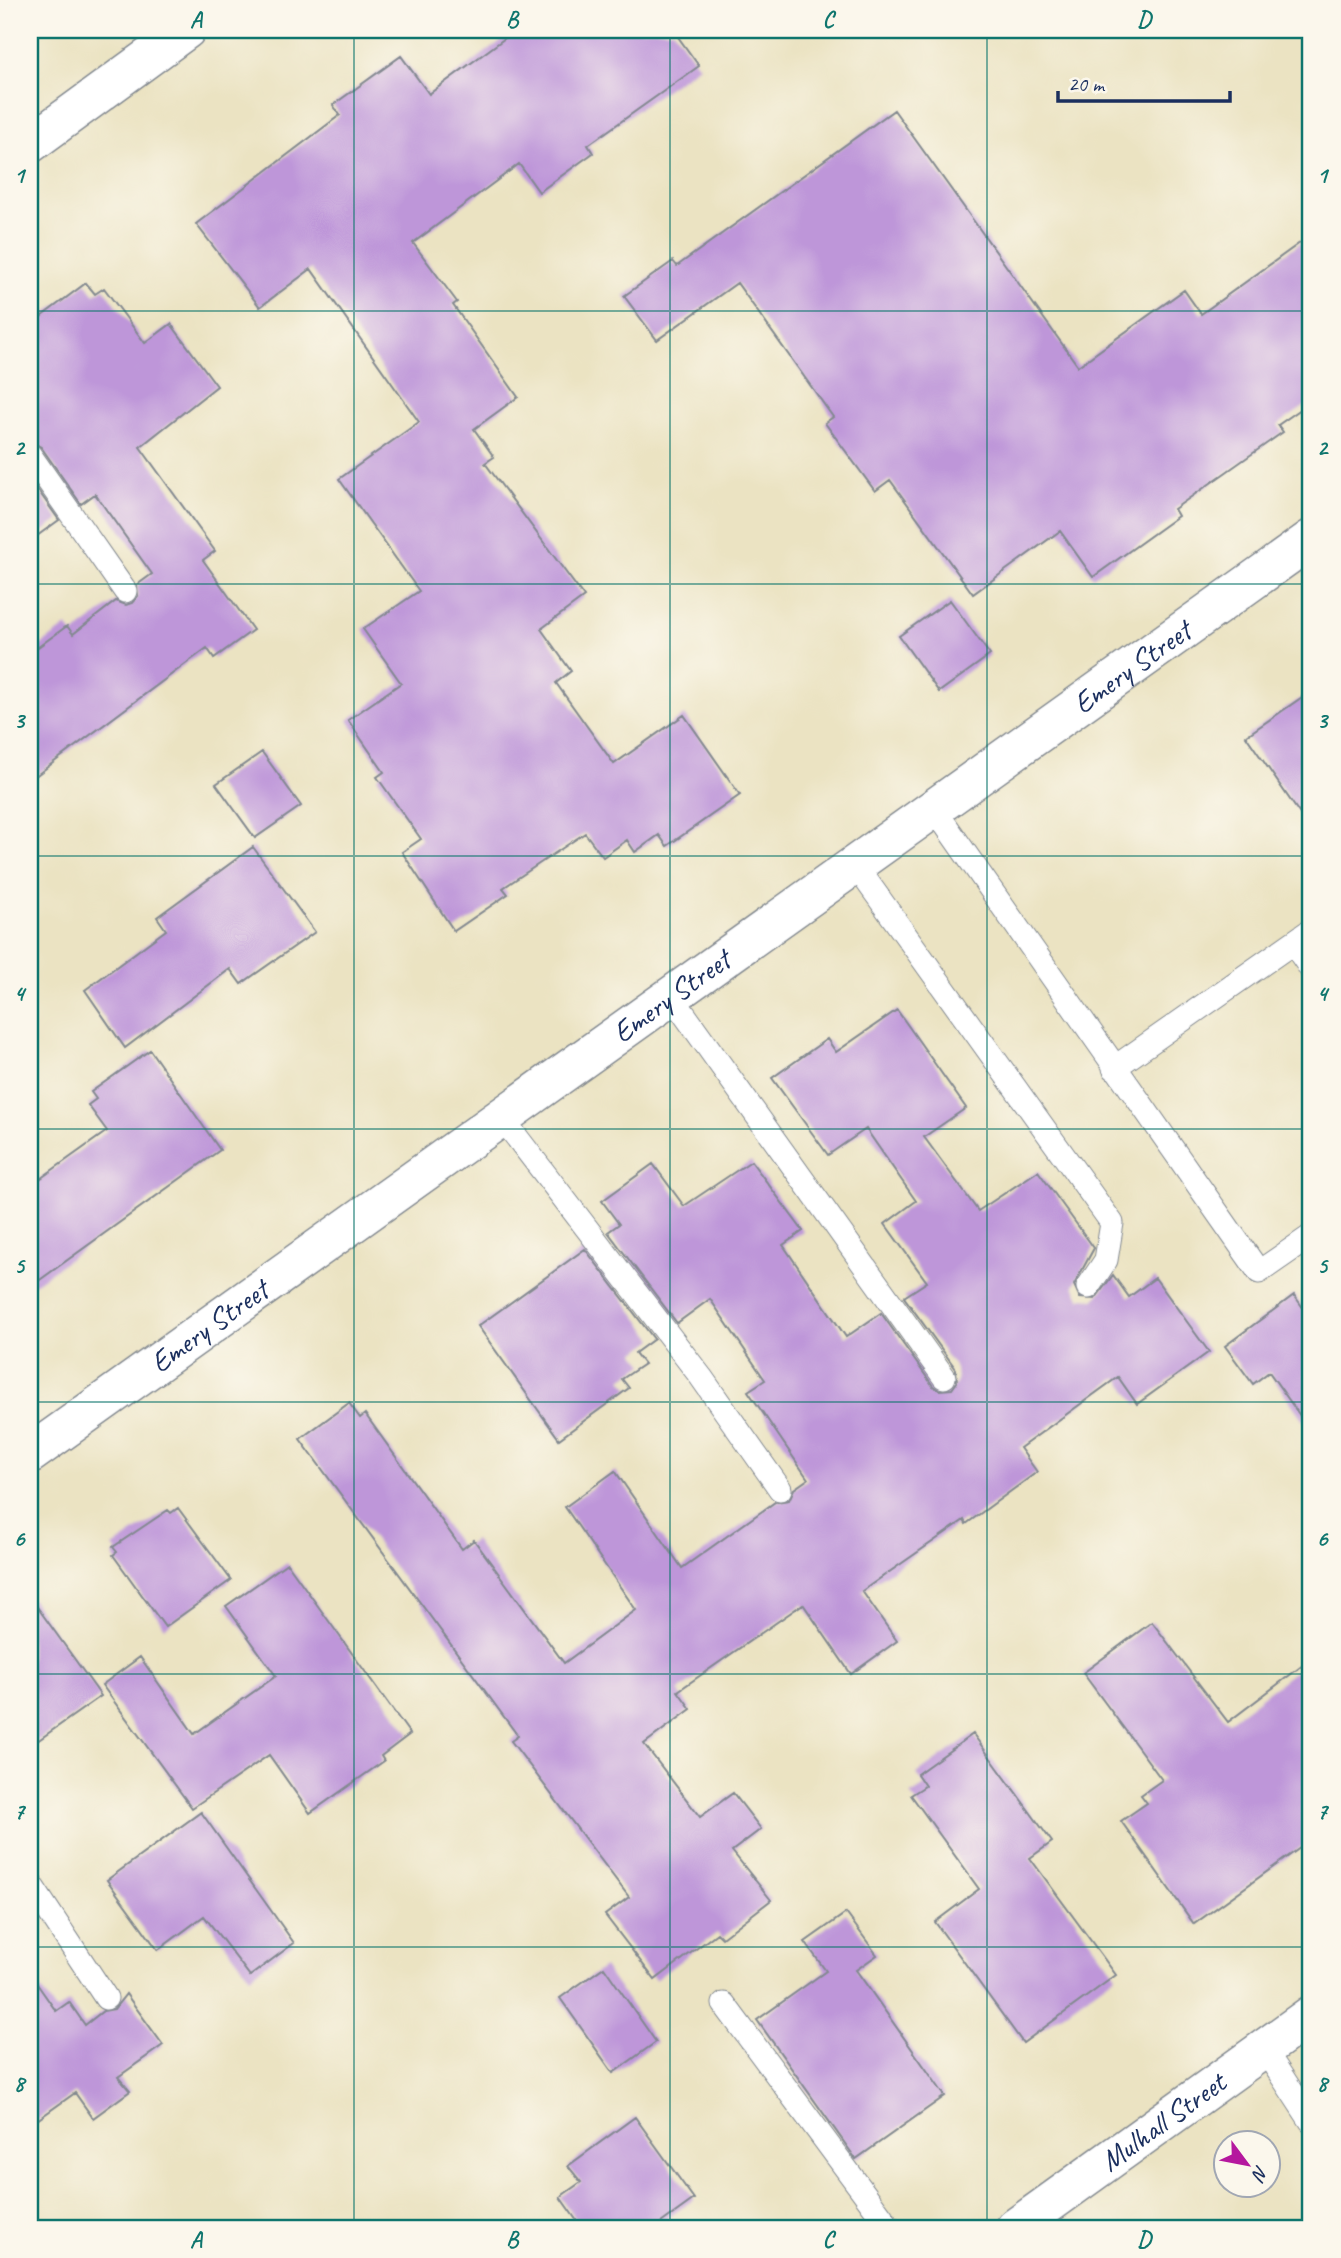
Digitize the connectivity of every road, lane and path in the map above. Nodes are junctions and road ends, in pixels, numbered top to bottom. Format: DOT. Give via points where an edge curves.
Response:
graph roads {
  1 [pos="186,30"];
  2 [pos="33,135"];
  3 [pos="30,455"];
  4 [pos="1311,539"];
  5 [pos="125,591"];
  6 [pos="935,810"];
  7 [pos="856,866"];
  8 [pos="1302,936"];
  9 [pos="1311,970"];
  10 [pos="672,998"];
  11 [pos="1114,1068"];
  12 [pos="502,1118"];
  13 [pos="1311,1236"];
  14 [pos="1088,1287"];
  15 [pos="944,1377"];
  16 [pos="30,1454"];
  17 [pos="779,1489"];
  18 [pos="30,1883"];
  19 [pos="106,1998"];
  20 [pos="724,2004"];
  21 [pos="1311,2015"];
  22 [pos="1264,2049"];
  23 [pos="1311,2121"];
  24 [pos="890,2228"];
  25 [pos="1015,2228"];
  1 -- 2 [label="street"];
  3 -- 5 [label="lane"];
  4 -- 6 [label="street, Emery Street"];
  6 -- 7 [label="street, Emery Street"];
  6 -- 11 [label="lane"];
  7 -- 10 [label="street, Emery Street"];
  7 -- 14 [label="lane" via="1112,1223 1106,1260"];
  8 -- 9 [label="lane"];
  8 -- 11 [label="lane"];
  10 -- 12 [label="street, Emery Street"];
  10 -- 15 [label="lane"];
  11 -- 13 [label="lane" via="1259,1272"];
  12 -- 16 [label="street, Emery Street"];
  12 -- 17 [label="lane" via="701,1377"];
  18 -- 19 [label="lane"];
  20 -- 24 [label="lane"];
  21 -- 22 [label="street, Mulhall Street"];
  22 -- 23 [label="lane"];
  22 -- 25 [label="street, Mulhall Street"];
}
